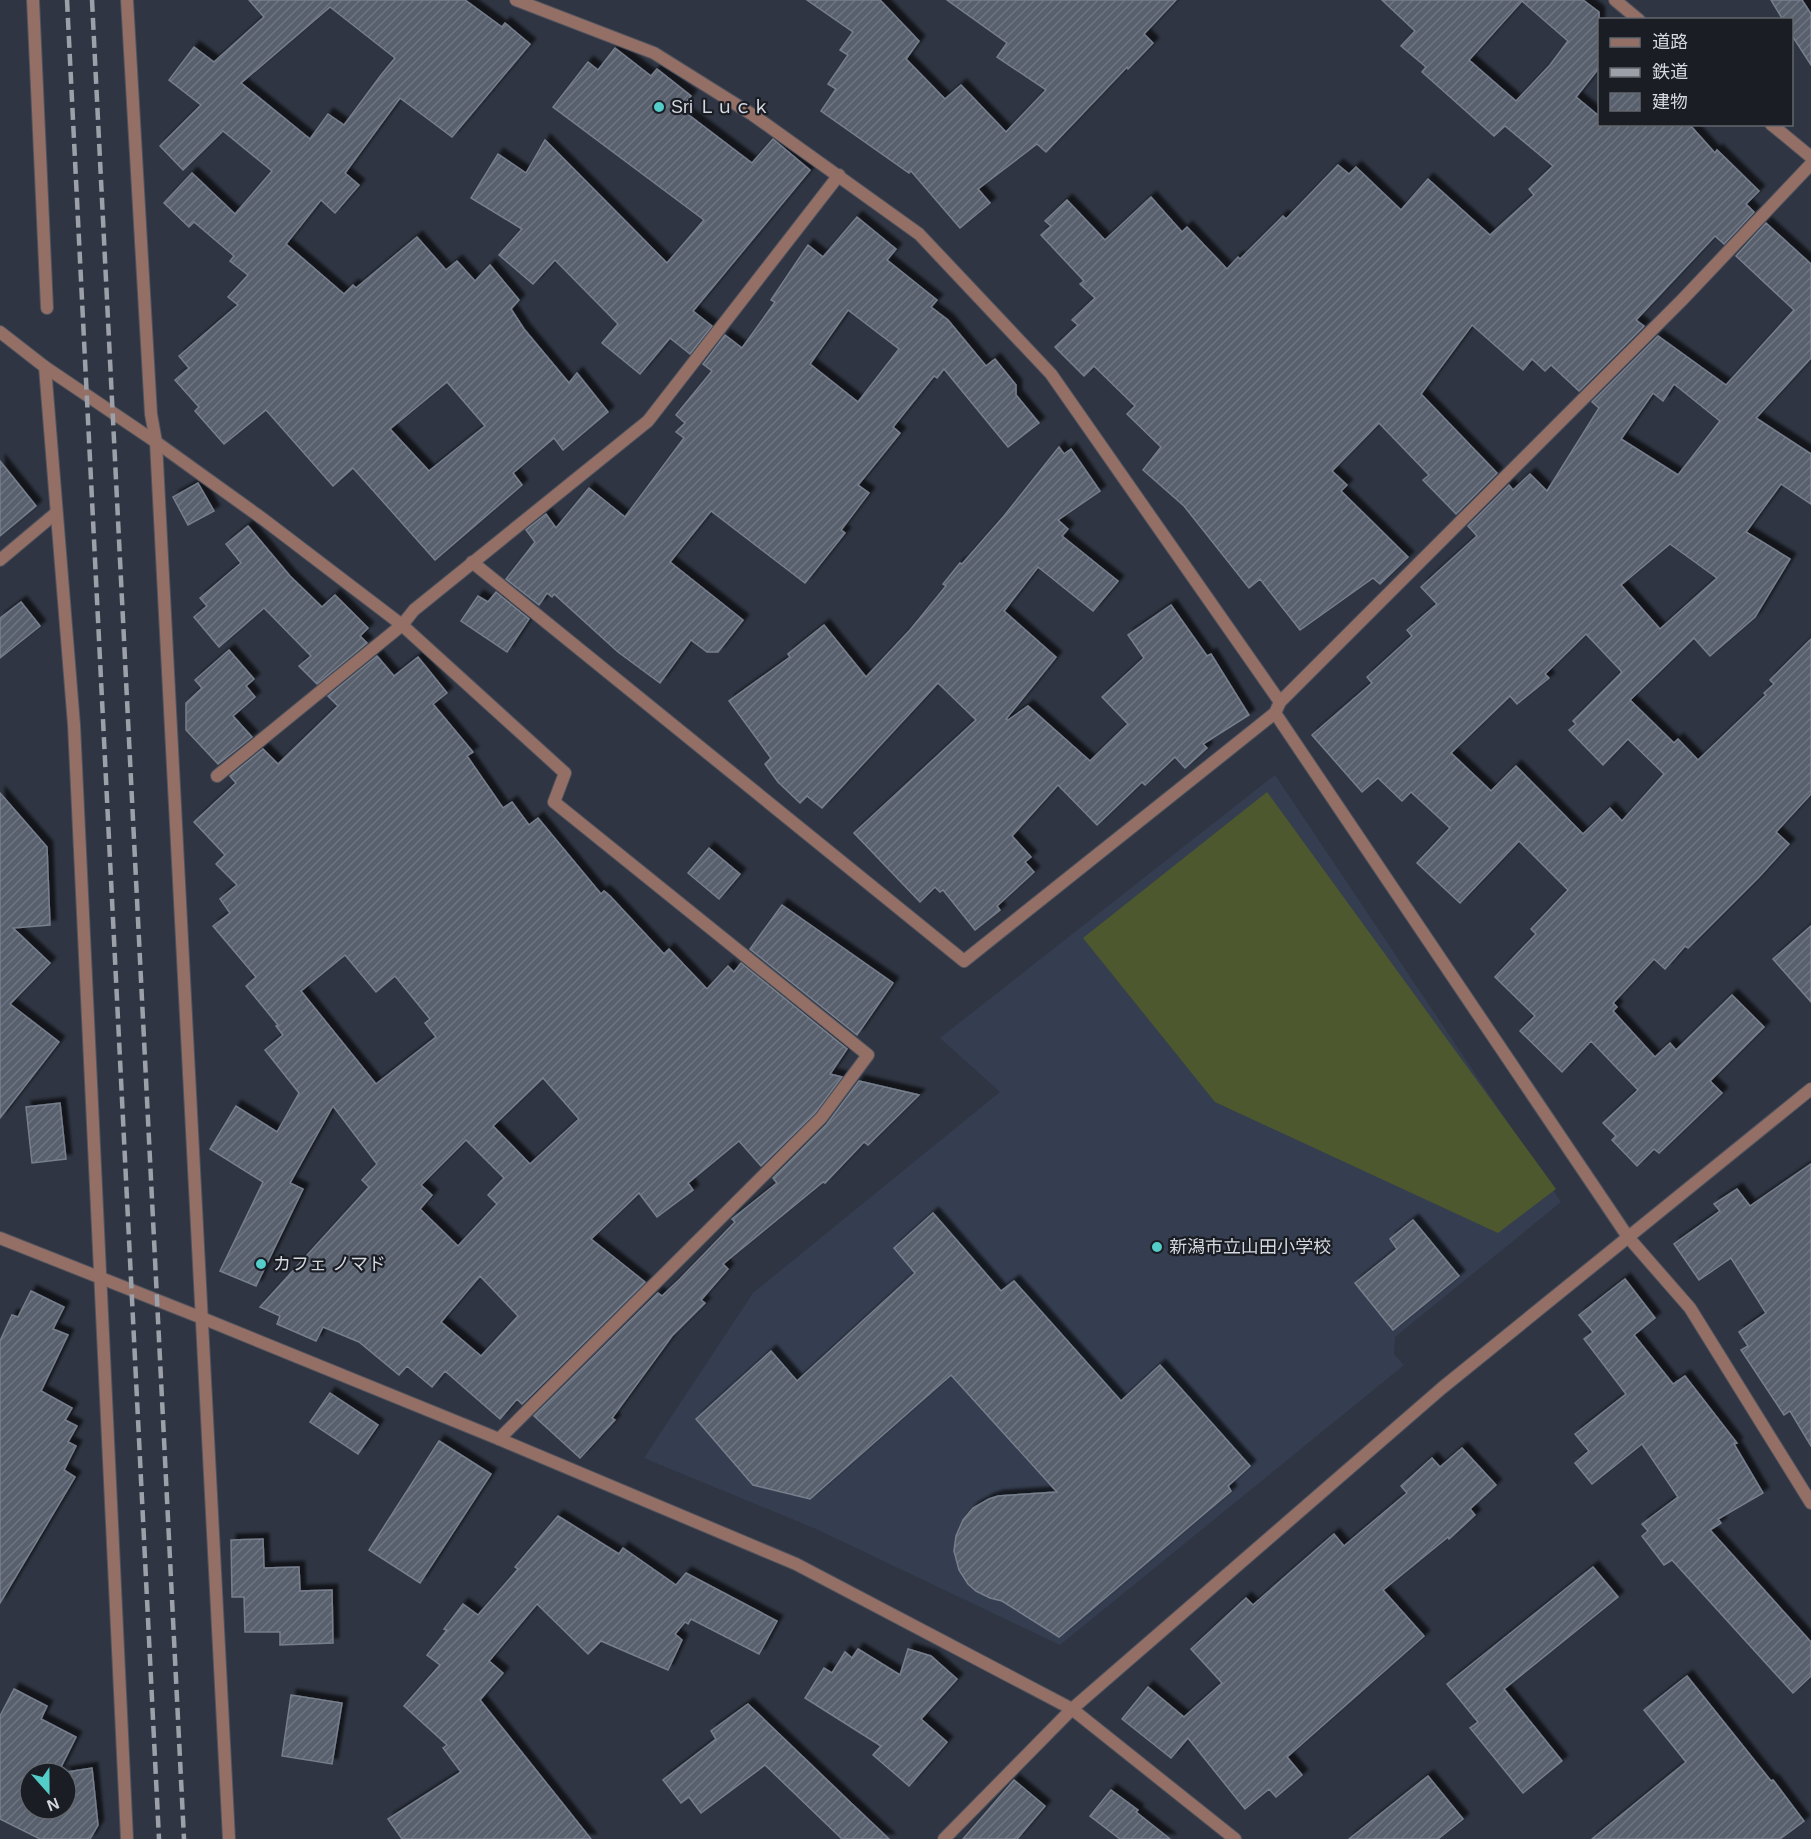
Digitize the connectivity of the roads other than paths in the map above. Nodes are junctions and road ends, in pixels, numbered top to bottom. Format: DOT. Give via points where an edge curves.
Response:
graph roads {
  1 [pos="33,0"];
  2 [pos="128,0"];
  3 [pos="516,0"];
  4 [pos="1615,0"];
  5 [pos="1637,18"];
  6 [pos="1773,126"];
  7 [pos="1811,157"];
  8 [pos="1811,164"];
  9 [pos="839,175"];
  10 [pos="47,308"];
  11 [pos="0,332"];
  12 [pos="45,367"];
  13 [pos="156,442"];
  14 [pos="56,513"];
  15 [pos="0,560"];
  16 [pos="472,562"];
  17 [pos="402,625"];
  18 [pos="1277,708"];
  19 [pos="217,776"];
  20 [pos="1811,1089"];
  21 [pos="1628,1237"];
  22 [pos="0,1238"];
  23 [pos="100,1278"];
  24 [pos="202,1317"];
  25 [pos="499,1439"];
  26 [pos="1811,1503"];
  27 [pos="1072,1709"];
  28 [pos="127,1839"];
  29 [pos="229,1839"];
  30 [pos="944,1839"];
  31 [pos="1235,1839"];
  1 -- 10 [label="street"];
  2 -- 13 [label="street" via="151,414"];
  3 -- 9 [label="street" via="654,52"];
  4 -- 5 [label="street"];
  6 -- 7 [label="street"];
  8 -- 18 [label="street" via="1683,299"];
  9 -- 16 [label="street" via="648,421"];
  9 -- 18 [label="street" via="919,234 1050,374"];
  11 -- 12 [label="street"];
  12 -- 13 [label="street"];
  12 -- 14 [label="street"];
  13 -- 17 [label="street"];
  13 -- 24 [label="street"];
  14 -- 15 [label="street"];
  14 -- 23 [label="street" via="74,724"];
  16 -- 17 [label="street" via="414,610"];
  16 -- 18 [label="street" via="964,961"];
  17 -- 19 [label="street"];
  17 -- 25 [label="street" via="565,773 554,802 868,1055 821,1118"];
  18 -- 21 [label="street"];
  20 -- 21 [label="street"];
  21 -- 26 [label="street" via="1690,1308"];
  21 -- 27 [label="street" via="1442,1388"];
  22 -- 23 [label="street"];
  23 -- 24 [label="street"];
  23 -- 28 [label="street"];
  24 -- 25 [label="street"];
  24 -- 29 [label="street"];
  25 -- 27 [label="street" via="796,1564"];
  27 -- 30 [label="street"];
  27 -- 31 [label="street"];
}
